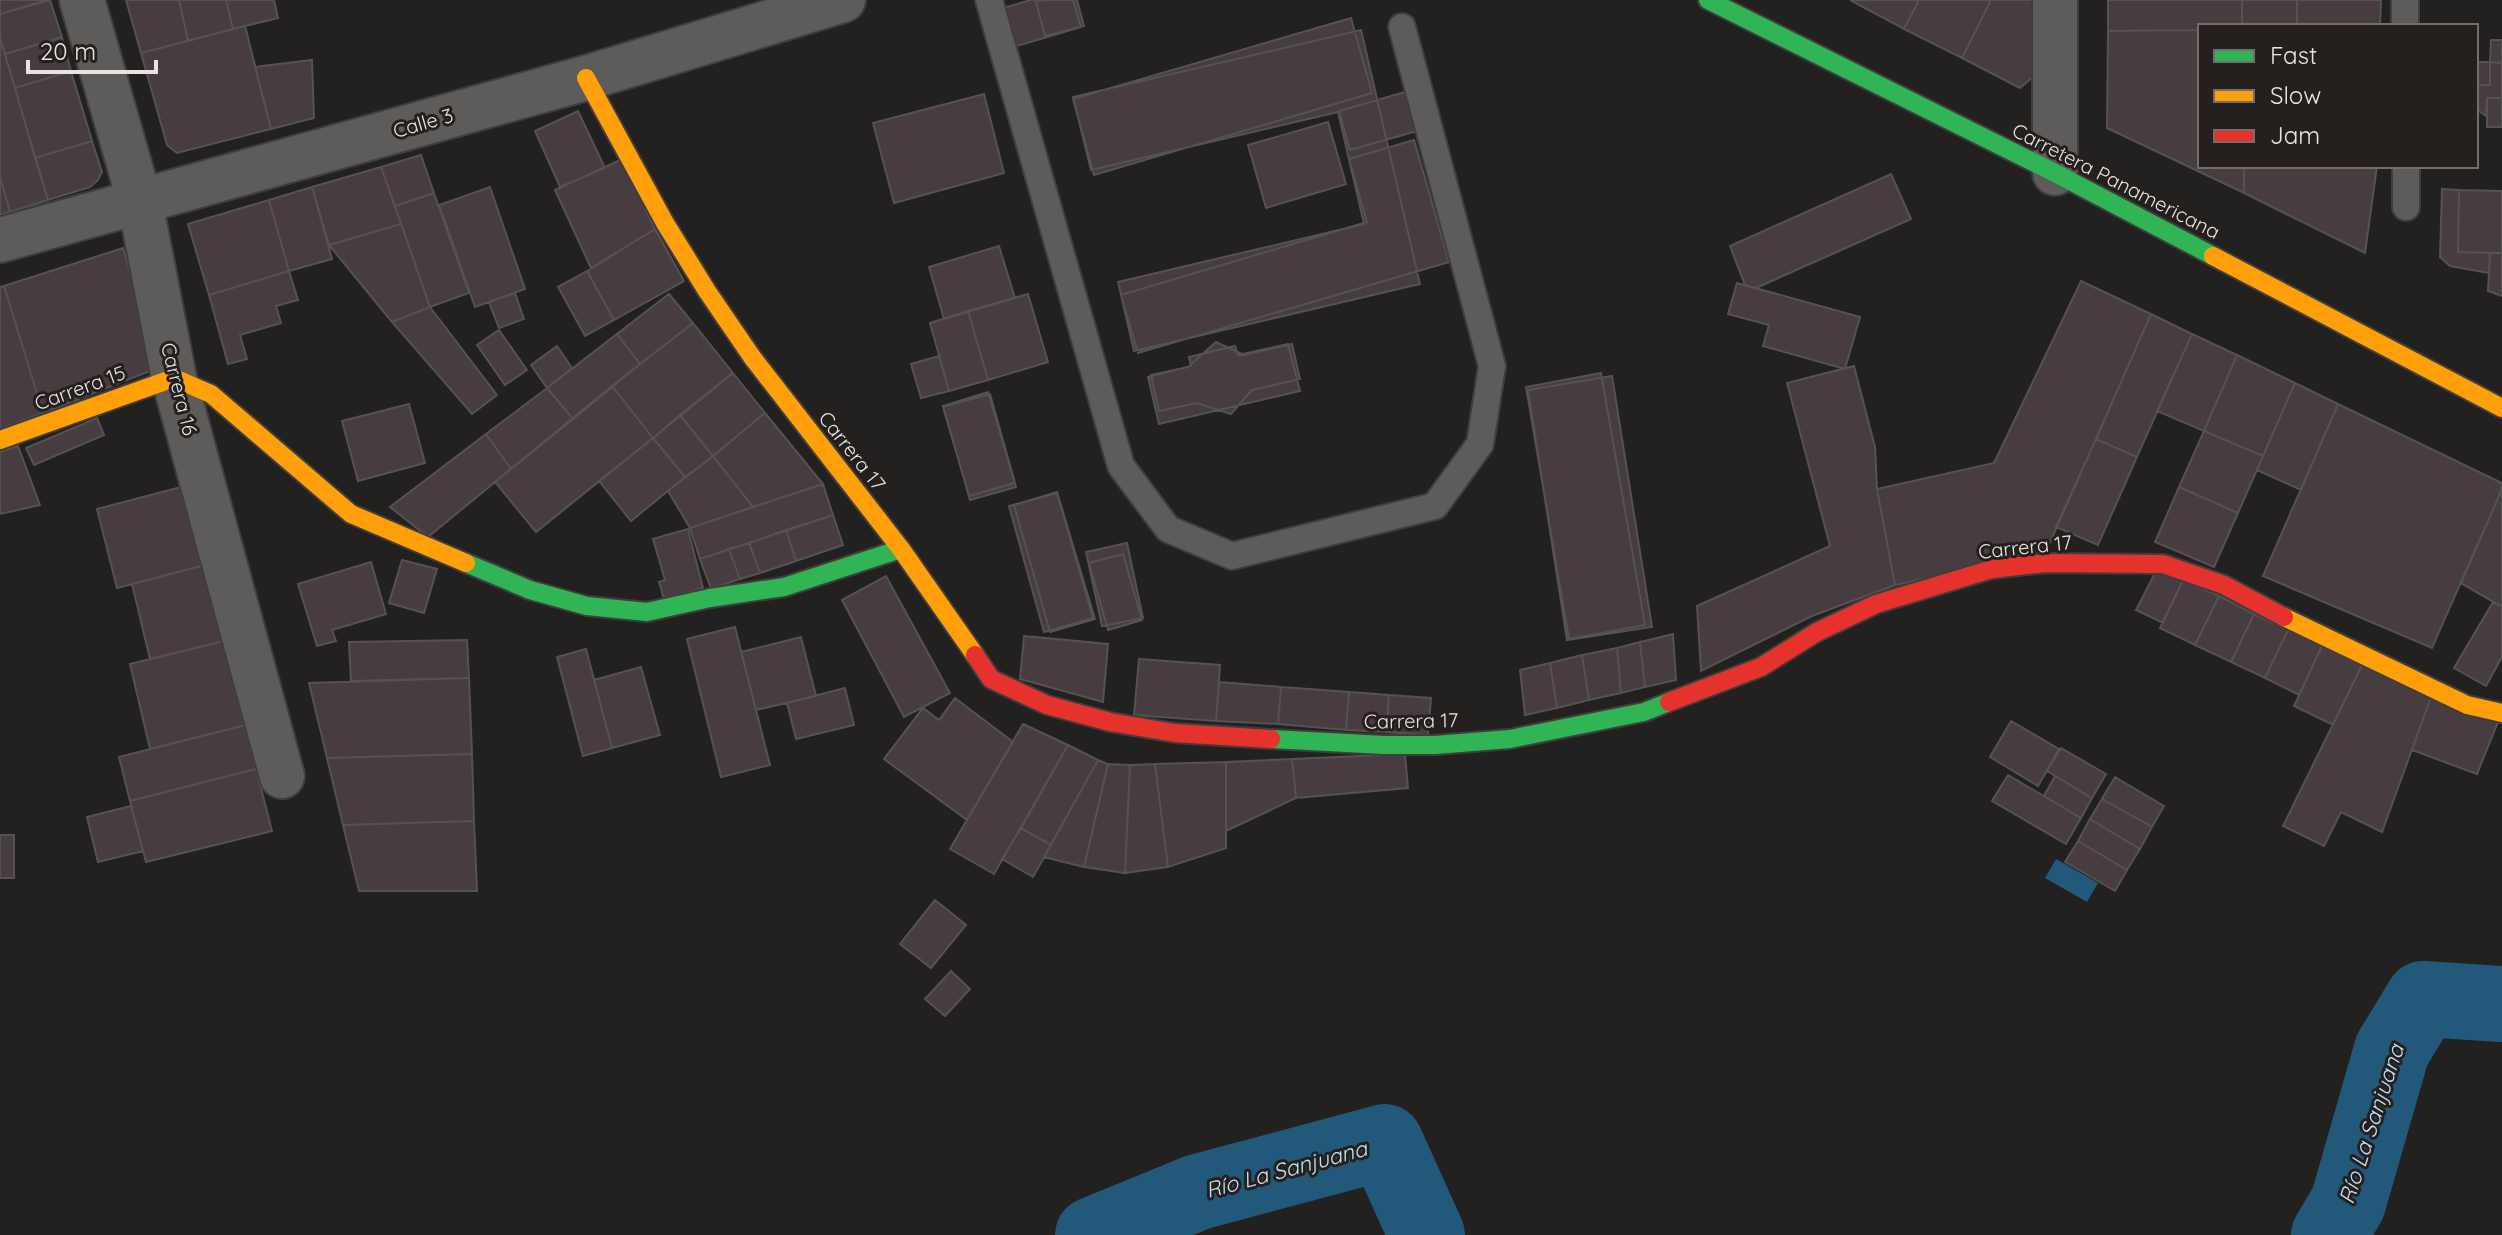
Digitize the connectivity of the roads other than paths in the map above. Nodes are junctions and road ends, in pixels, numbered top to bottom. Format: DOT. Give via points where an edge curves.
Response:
graph roads {
  1 [pos="82,0"];
  2 [pos="843,0"];
  3 [pos="989,0"];
  4 [pos="1708,0"];
  5 [pos="2055,0"];
  6 [pos="2405,0"];
  7 [pos="2405,24"];
  8 [pos="1402,27"];
  9 [pos="586,78"];
  10 [pos="2406,168"];
  11 [pos="2055,173"];
  12 [pos="140,202"];
  13 [pos="2406,207"];
  14 [pos="0,240"];
  15 [pos="174,378"];
  16 [pos="2502,408"];
  17 [pos="0,440"];
  18 [pos="901,549"];
  19 [pos="2502,713"];
  20 [pos="282,776"];
  1 -- 12 [label="street, Carrera 16"];
  2 -- 9 [label="street, Calle 3"];
  3 -- 8 [label="lane" via="1121,466 1168,529 1232,556 1435,506 1480,444 1492,366"];
  4 -- 11 [label="street, Carretera Panamericana"];
  5 -- 11 [label="street"];
  6 -- 7 [label="lane"];
  9 -- 12 [label="street, Calle 3"];
  9 -- 18 [label="street, Carrera 17" via="707,291"];
  10 -- 13 [label="lane"];
  11 -- 16 [label="street, Carretera Panamericana"];
  12 -- 14 [label="street, Calle 3"];
  12 -- 15 [label="street, Carrera 16"];
  15 -- 17 [label="street, Carrera 15"];
  15 -- 18 [label="street" via="211,394 351,514 530,590 587,606 647,612 784,587"];
  15 -- 20 [label="street, Carrera 16"];
  18 -- 19 [label="street, Carrera 17" via="991,679 1047,705 1175,733 1384,745 1510,739 1644,712 1761,667 1876,604 1992,569 2045,563 2163,564 2224,585 2467,705"];
}
